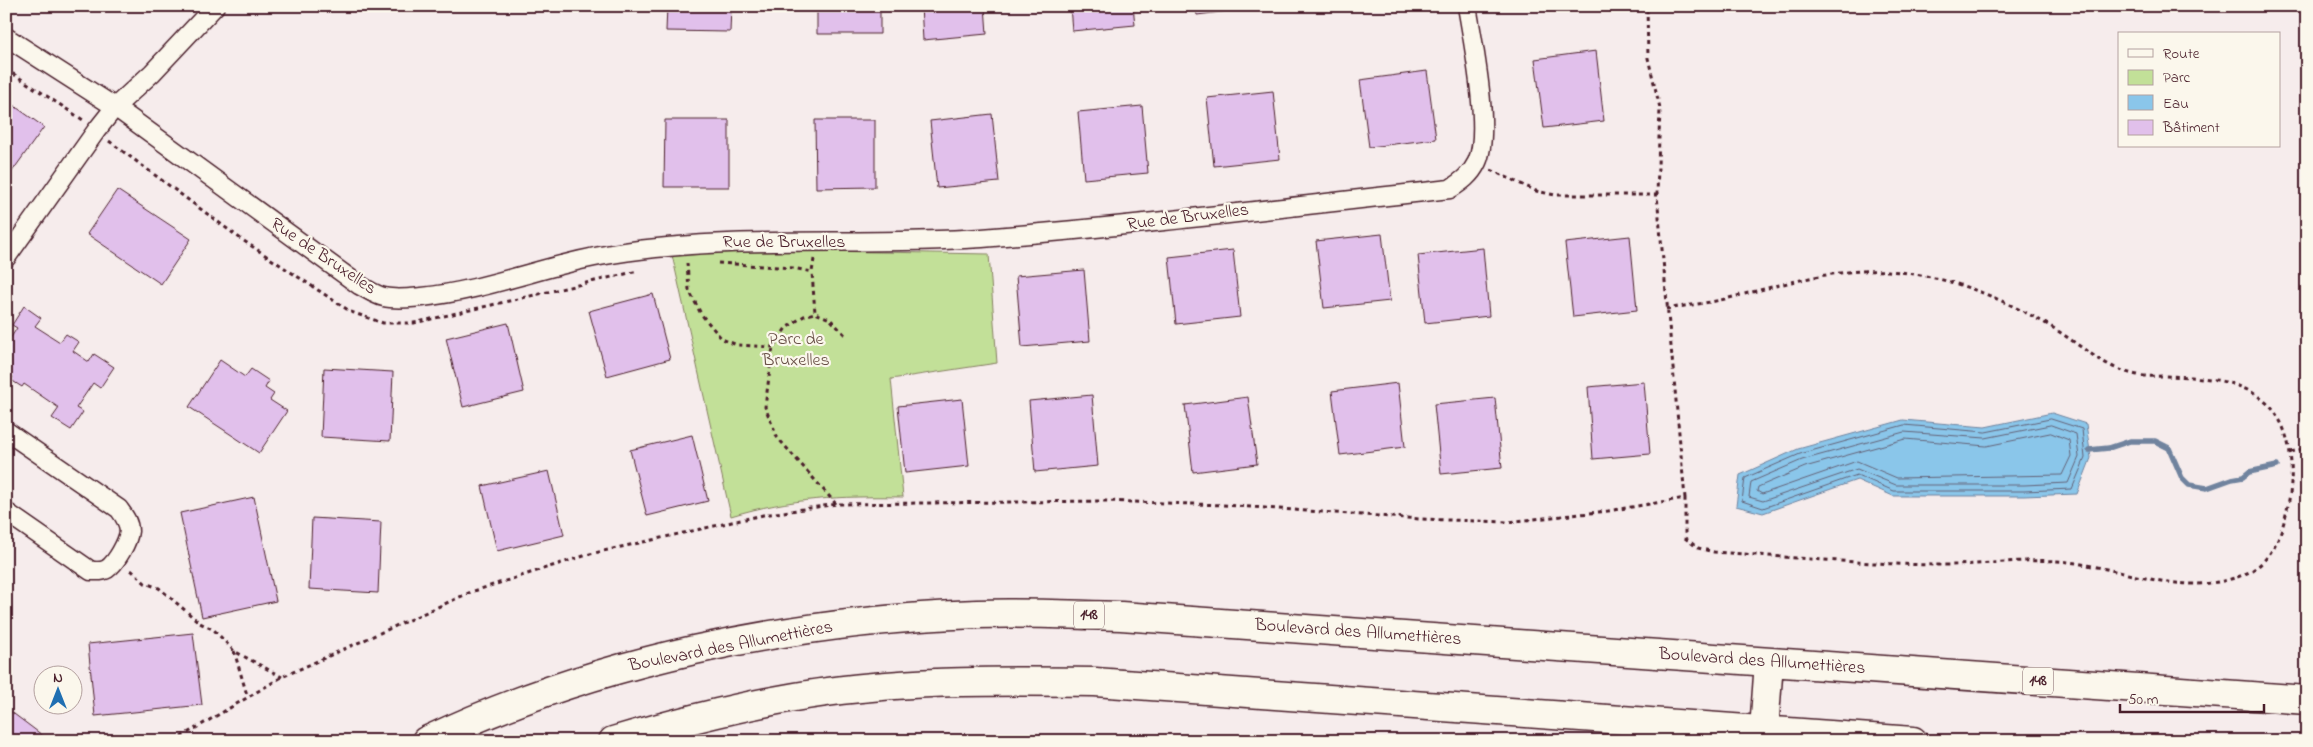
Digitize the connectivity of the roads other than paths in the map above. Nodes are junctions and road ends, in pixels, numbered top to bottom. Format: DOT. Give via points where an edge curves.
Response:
graph roads {
  1 [pos="214,6"];
  2 [pos="1468,6"];
  3 [pos="6,37"];
  4 [pos="115,107"];
  5 [pos="6,258"];
  6 [pos="6,431"];
  7 [pos="6,512"];
  8 [pos="1769,662"];
  9 [pos="2307,700"];
  10 [pos="1764,730"];
  11 [pos="426,741"];
  12 [pos="613,741"];
  13 [pos="1912,741"];
  1 -- 4 [label="street" via="152,73"];
  2 -- 4 [label="street, Rue de Bruxelles" via="1483,145 1477,163 1466,178 1450,189 981,238 877,243 764,241 686,244 598,257 445,295 396,299 382,297 359,285"];
  3 -- 4 [label="street, Rue de Bruxelles"];
  4 -- 5 [label="street"];
  6 -- 7 [label="street" via="119,510 127,520 129,530 127,540 108,568 100,572 91,571"];
  8 -- 9 [label="highway, Boulevard des Allumettières / 148"];
  8 -- 10 [label="highway"];
  8 -- 11 [label="highway, Boulevard des Allumettières / 148" via="1120,616 926,616 777,634 667,658 513,703"];
  10 -- 12 [label="highway" via="1095,682 1011,681 827,692 726,710"];
  10 -- 13 [label="highway"];
}
